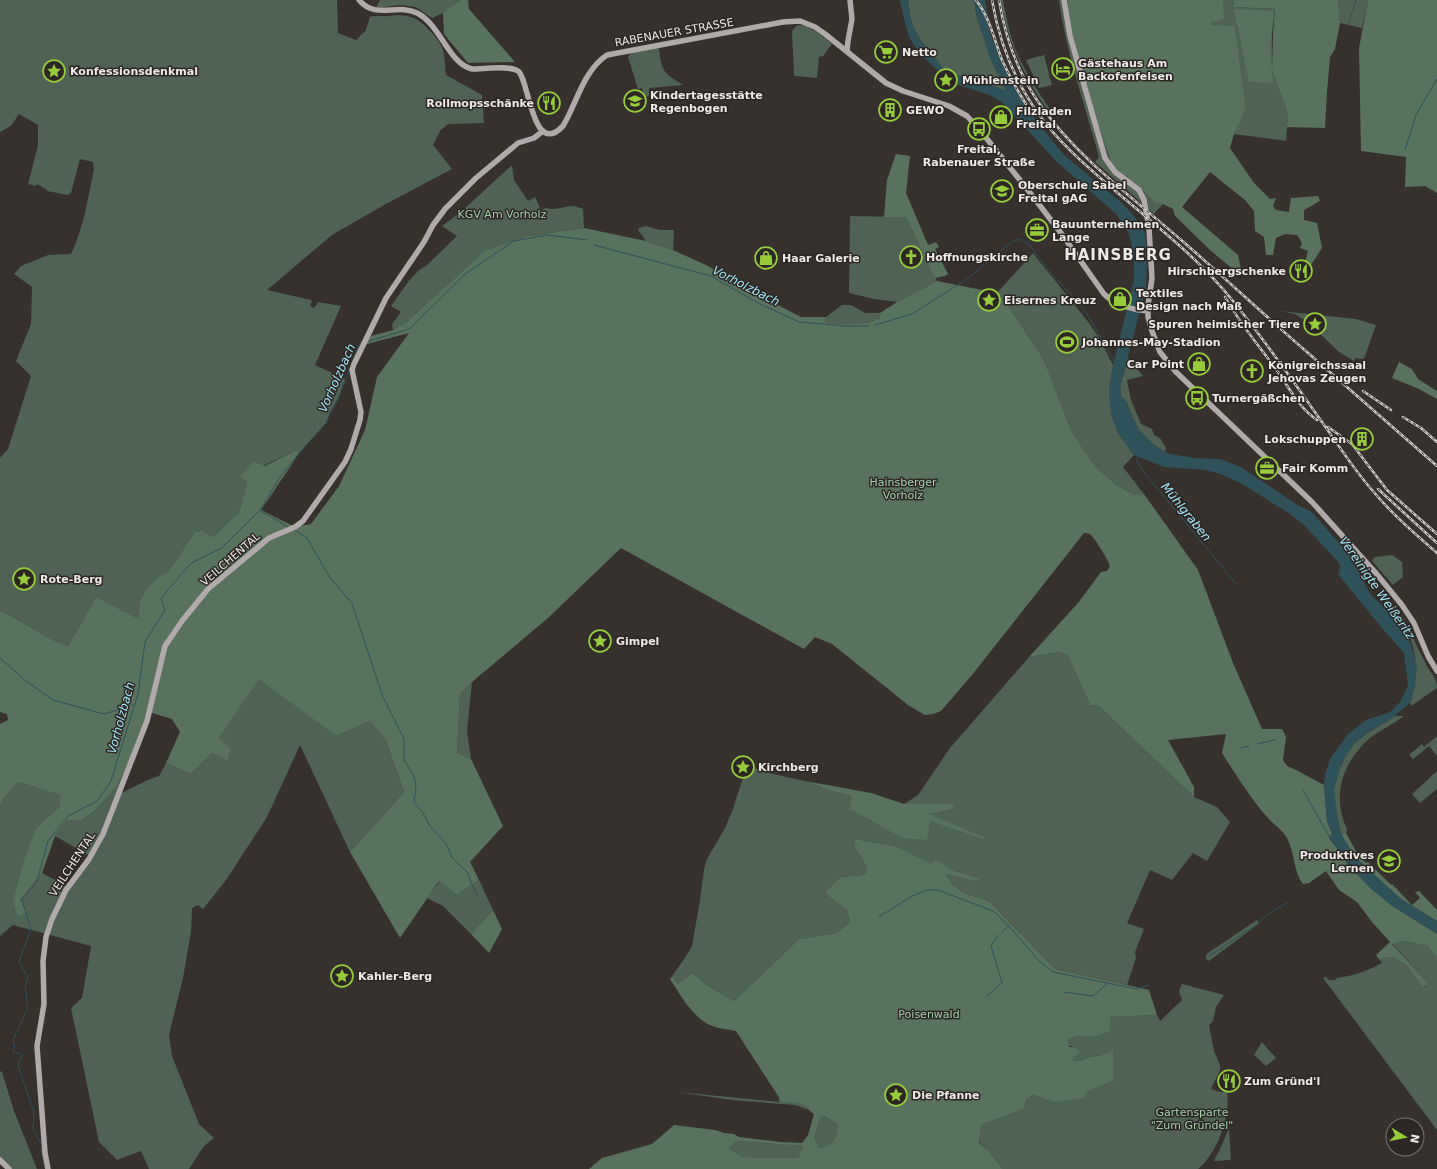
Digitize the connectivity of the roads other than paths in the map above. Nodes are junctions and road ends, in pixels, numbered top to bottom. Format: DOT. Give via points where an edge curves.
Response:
graph roads {
  1 [pos="359,0"];
  2 [pos="850,0"];
  3 [pos="1064,0"];
  4 [pos="847,51"];
  5 [pos="543,131"];
  6 [pos="1147,310"];
  7 [pos="366,338"];
  8 [pos="1437,671"];
  9 [pos="0,1160"];
  10 [pos="9,1169"];
  11 [pos="48,1169"];
  1 -- 5 [label="main road" via="376,11 399,9 416,12 429,21 467,68 508,68 519,72 532,111"];
  2 -- 4 [label="main road" via="852,19"];
  3 -- 6 [label="main road" via="1070,36 1105,158 1114,172 1141,193 1146,205 1152,278"];
  4 -- 5 [label="main road, RABENAUER STRASSE" via="814,27 804,22 789,21 610,54 600,59 594,67 563,126 557,132"];
  4 -- 6 [label="main road, RABENAUER STRASSE" via="894,87 949,106 967,116 1024,185 1100,290 1112,301"];
  5 -- 7 [label="main road, RABENAUER STRASSE" via="534,138 518,143 445,208 395,284"];
  6 -- 8 [label="main road" via="1152,331 1165,359 1321,512 1375,572 1414,623"];
  7 -- 11 [label="main road, VEILCHENTAL" via="352,370 361,412 345,462 303,521 295,528 269,538 208,589 165,646 147,722 103,834 89,859 66,890 52,919 46,937 43,961 44,1004 37,1046"];
  9 -- 10 [label="main road"];
}
